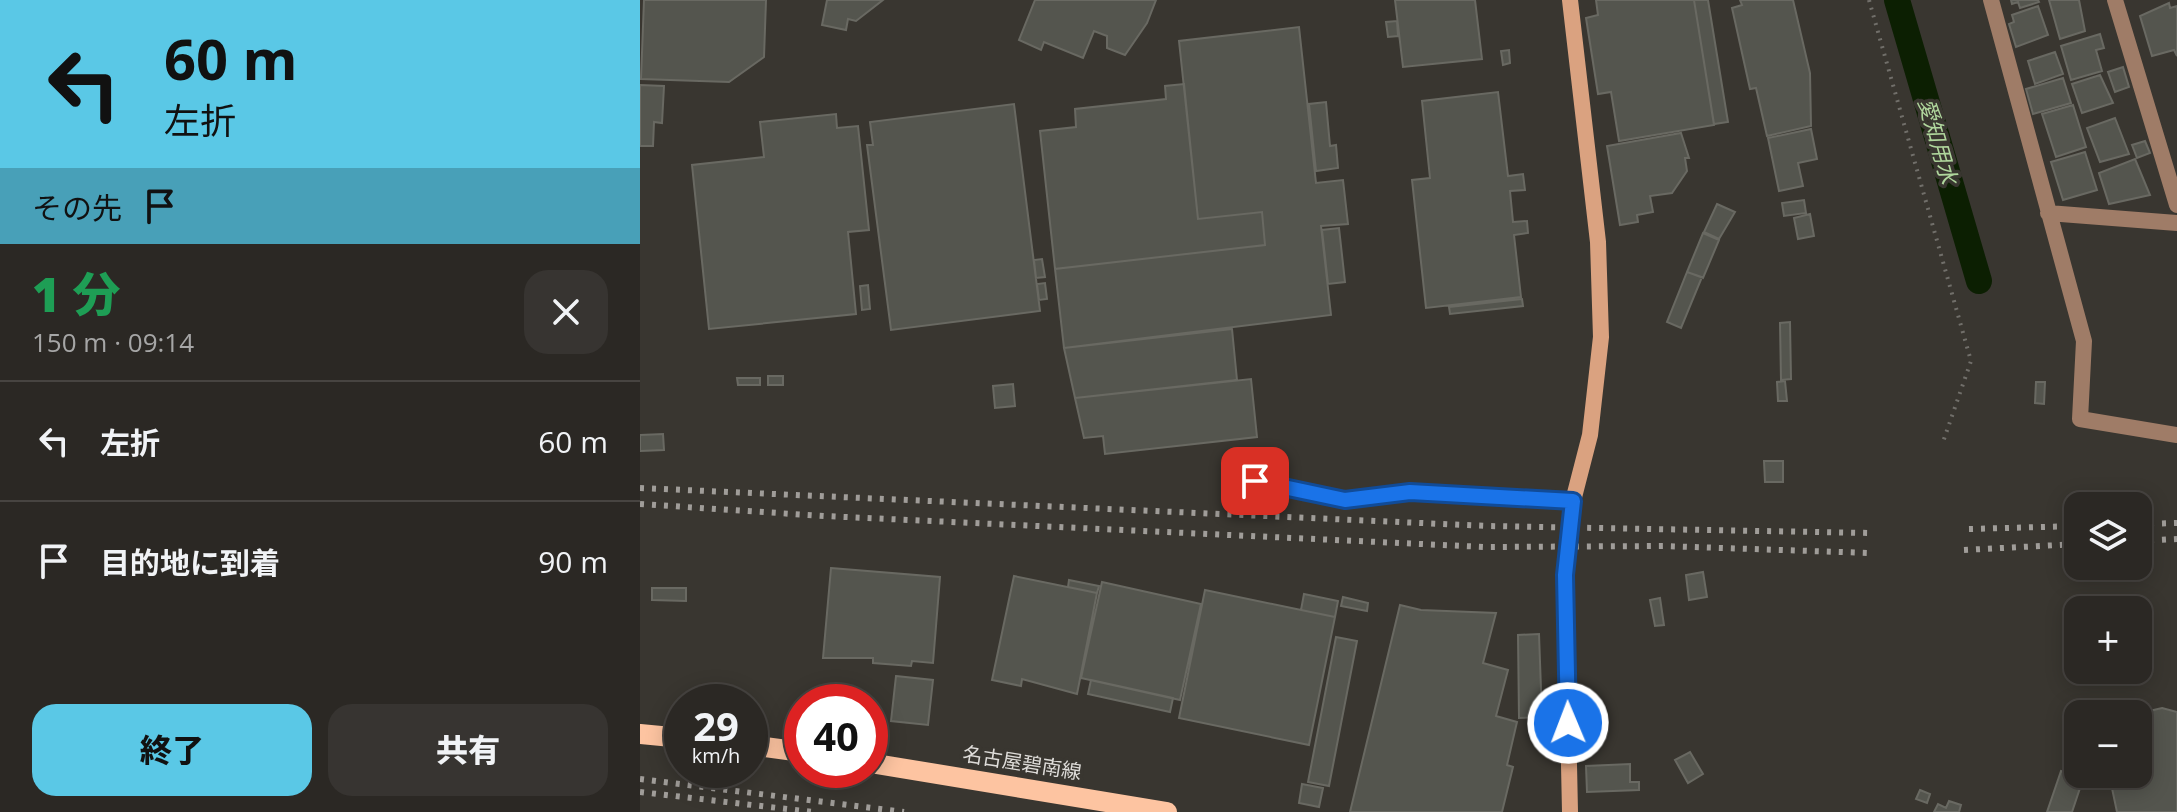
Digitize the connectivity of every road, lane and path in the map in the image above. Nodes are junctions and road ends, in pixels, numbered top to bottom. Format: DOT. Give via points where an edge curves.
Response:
graph roads {
  1 [pos="1570,0"];
  2 [pos="1869,0"];
  3 [pos="1991,0"];
  4 [pos="2115,0"];
  5 [pos="2177,205"];
  6 [pos="2048,213"];
  7 [pos="2177,223"];
  8 [pos="2177,435"];
  9 [pos="1943,442"];
  10 [pos="1255,481"];
  11 [pos="1573,501"];
  12 [pos="640,734"];
  13 [pos="664,736"];
  14 [pos="888,766"];
  15 [pos="1167,812"];
  16 [pos="1570,812"];
  1 -- 11 [label="street" via="1598,242 1601,337 1590,435"];
  2 -- 9 [label="path" via="1971,361"];
  3 -- 6 [label="street"];
  4 -- 5 [label="street"];
  6 -- 7 [label="street"];
  6 -- 8 [label="street" via="2084,341 2080,419"];
  10 -- 11 [label="lane" via="1345,500 1410,492"];
  11 -- 16 [label="street" via="1565,575"];
  12 -- 13 [label="main road"];
  14 -- 15 [label="main road, 名古屋碧南線"];
}
